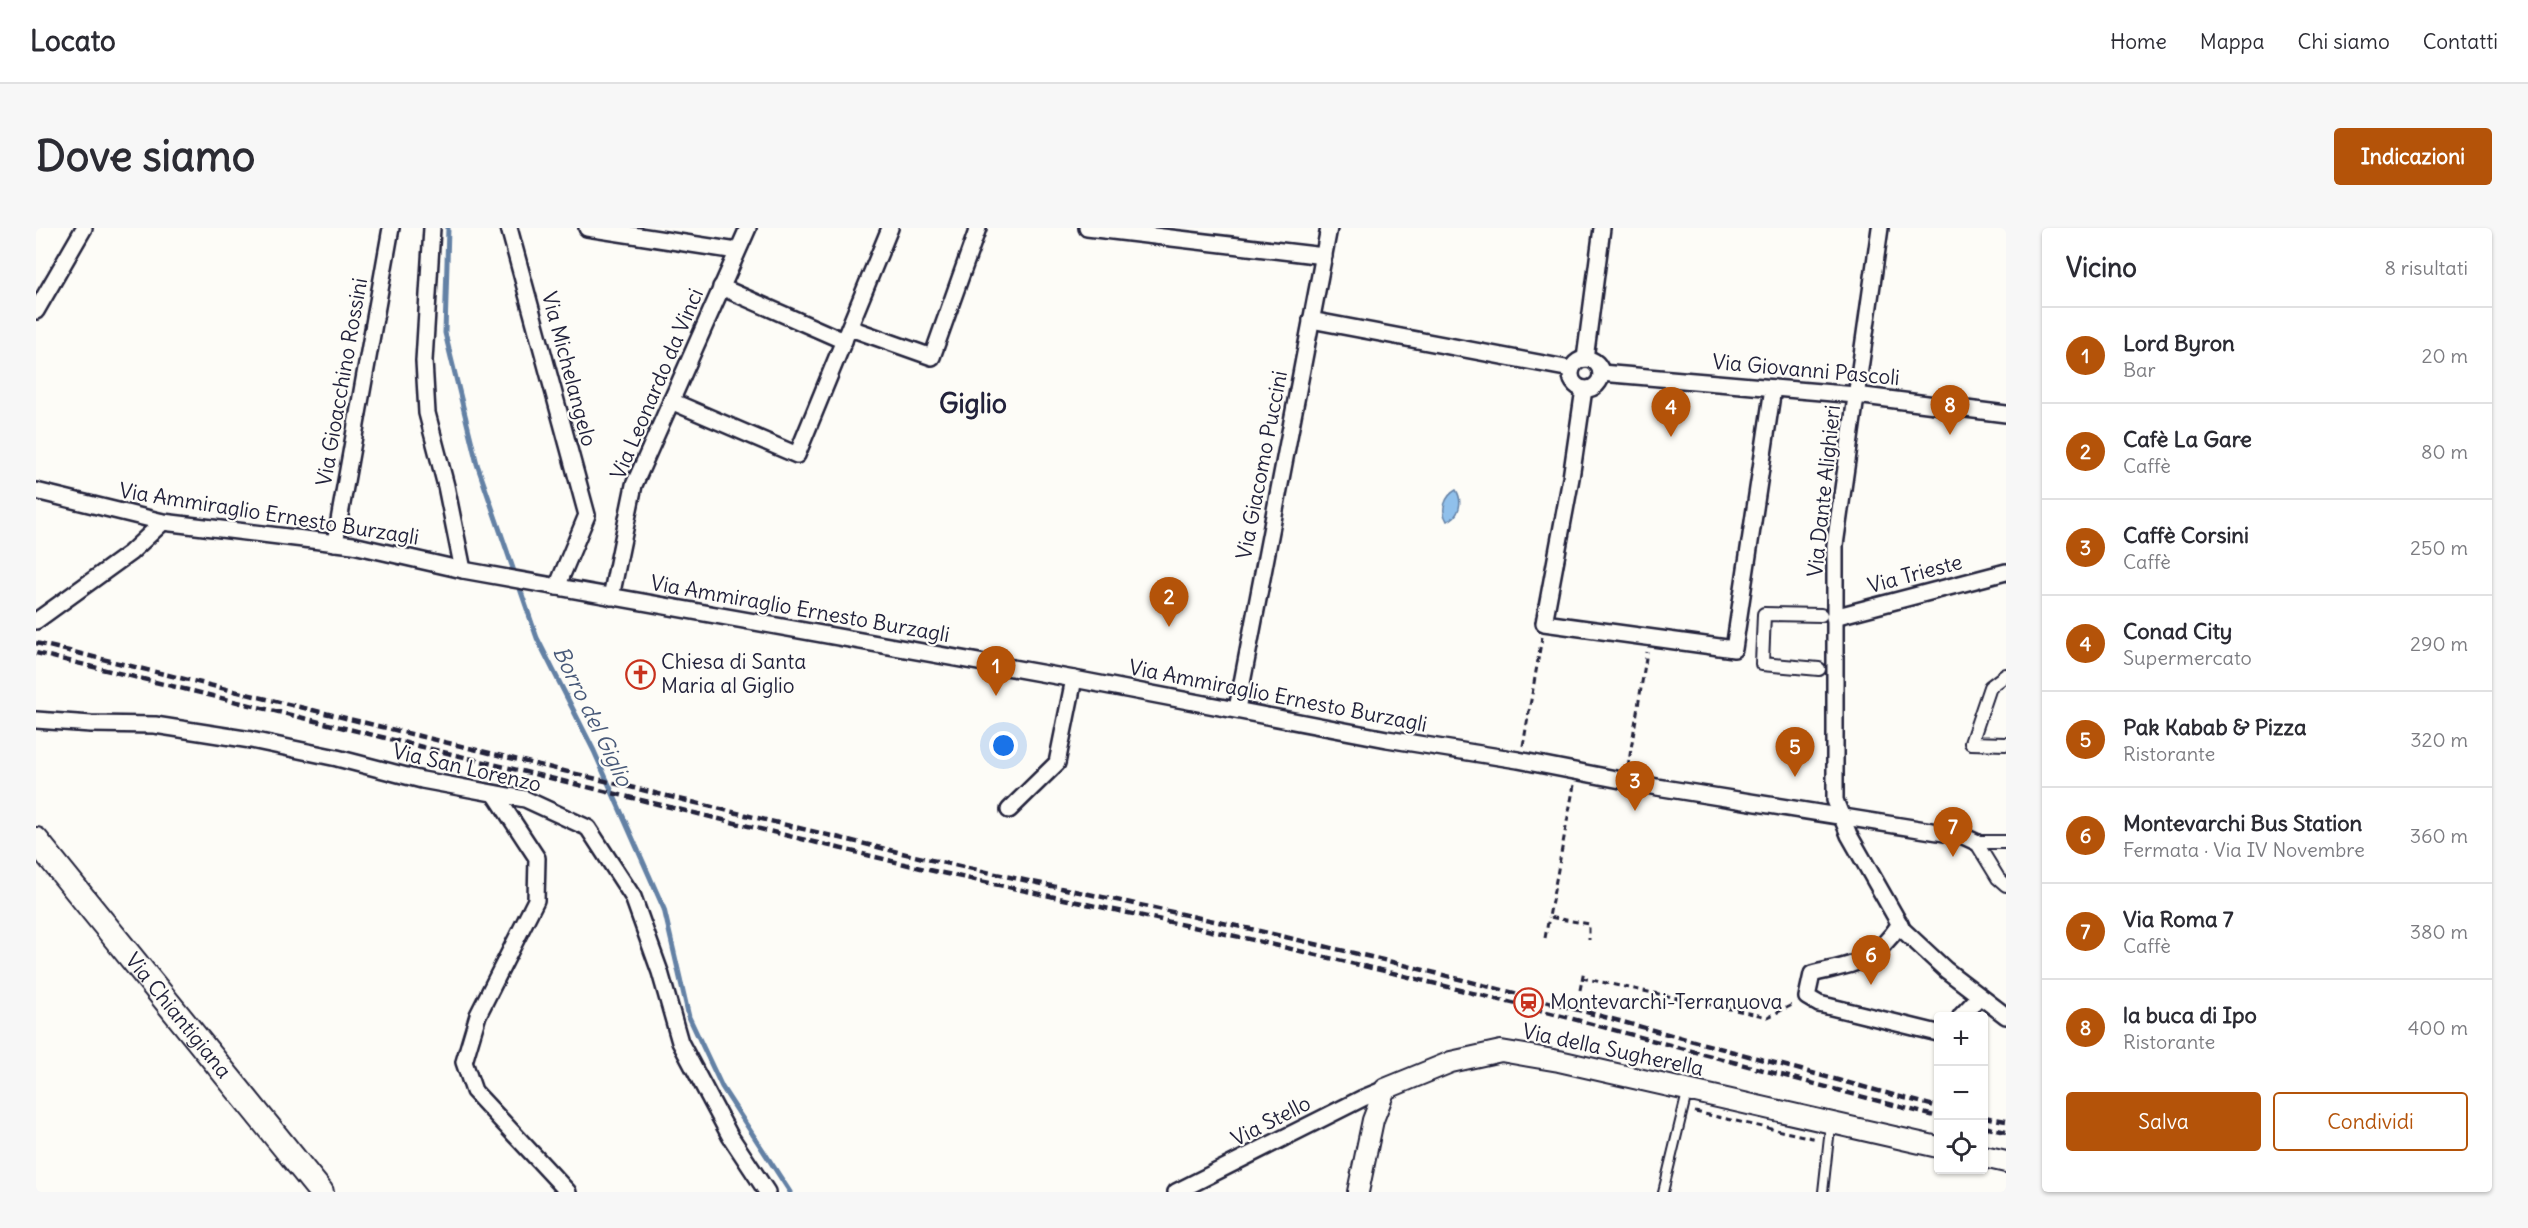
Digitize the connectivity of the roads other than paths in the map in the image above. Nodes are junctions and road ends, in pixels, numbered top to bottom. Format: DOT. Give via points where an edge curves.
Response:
graph roads {
  1 [pos="84,228"];
  2 [pos="391,228"];
  3 [pos="432,228"];
  4 [pos="509,228"];
  5 [pos="587,228"];
  6 [pos="748,228"];
  7 [pos="890,228"];
  8 [pos="978,228"];
  9 [pos="1087,228"];
  10 [pos="1329,228"];
  11 [pos="1602,228"];
  12 [pos="1880,228"];
  13 [pos="1124,229"];
  14 [pos="737,251"];
  15 [pos="1324,256"];
  16 [pos="721,287"];
  17 [pos="36,311"];
  18 [pos="1311,321"];
  19 [pos="847,334"];
  20 [pos="1586,359"];
  21 [pos="1571,369"];
  22 [pos="1601,373"];
  23 [pos="1773,388"];
  24 [pos="1584,389"];
  25 [pos="1856,394"];
  26 [pos="671,401"];
  27 [pos="2006,414"];
  28 [pos="36,491"];
  29 [pos="163,522"];
  30 [pos="334,543"];
  31 [pos="463,570"];
  32 [pos="2006,572"];
  33 [pos="552,586"];
  34 [pos="611,597"];
  35 [pos="1828,616"];
  36 [pos="36,621"];
  37 [pos="1819,669"];
  38 [pos="2006,675"];
  39 [pos="1074,679"];
  40 [pos="1237,709"];
  41 [pos="36,720"];
  42 [pos="2006,744"];
  43 [pos="495,794"];
  44 [pos="1009,810"];
  45 [pos="1841,817"];
  46 [pos="36,840"];
  47 [pos="1976,842"];
  48 [pos="2006,842"];
  49 [pos="2006,885"];
  50 [pos="1899,924"];
  51 [pos="1979,997"];
  52 [pos="1966,1012"];
  53 [pos="2006,1016"];
  54 [pos="1934,1032"];
  55 [pos="1385,1089"];
  56 [pos="1934,1146"];
  57 [pos="1988,1158"];
  58 [pos="2006,1162"];
  59 [pos="321,1192"];
  60 [pos="568,1192"];
  61 [pos="767,1192"];
  62 [pos="1176,1192"];
  63 [pos="1358,1192"];
  64 [pos="1663,1192"];
  65 [pos="1823,1192"];
  1 -- 17 [label="street"];
  2 -- 30 [label="street, Via Gioacchino Rossini"];
  3 -- 31 [label="street" via="424,361 427,413"];
  4 -- 33 [label="street, Via Michelangelo" via="587,515"];
  5 -- 14 [label="street"];
  6 -- 14 [label="street, Via Leonardo da Vinci"];
  7 -- 19 [label="street"];
  8 -- 19 [label="street" via="932,357"];
  9 -- 13 [label="street"];
  10 -- 15 [label="street, Via Giacomo Puccini"];
  11 -- 20 [label="street"];
  12 -- 25 [label="street, Via Dante Alighieri"];
  13 -- 15 [label="street"];
  14 -- 16 [label="street, Via Leonardo da Vinci"];
  15 -- 18 [label="street, Via Giacomo Puccini"];
  16 -- 19 [label="street"];
  16 -- 26 [label="street, Via Leonardo da Vinci"];
  18 -- 21 [label="street"];
  18 -- 40 [label="street, Via Giacomo Puccini"];
  19 -- 26 [label="street" via="797,456"];
  20 -- 21 [label="street"];
  20 -- 22 [label="street" via="1598,364"];
  21 -- 24 [label="street" via="1573,382"];
  22 -- 23 [label="street, Via Giovanni Pascoli"];
  22 -- 24 [label="street" via="1596,385"];
  23 -- 24 [label="street" via="1734,649 1544,623"];
  23 -- 25 [label="street, Via Giovanni Pascoli"];
  25 -- 27 [label="street, Via Giovanni Pascoli"];
  25 -- 35 [label="street, Via Dante Alighieri"];
  26 -- 34 [label="street, Via Leonardo da Vinci" via="634,485"];
  28 -- 29 [label="street, Via Ammiraglio Ernesto Burzagli"];
  29 -- 30 [label="street, Via Ammiraglio Ernesto Burzagli"];
  29 -- 36 [label="street" via="130,553"];
  30 -- 31 [label="street, Via Ammiraglio Ernesto Burzagli"];
  31 -- 33 [label="street, Via Ammiraglio Ernesto Burzagli"];
  32 -- 35 [label="street, Via Trieste"];
  33 -- 34 [label="street, Via Ammiraglio Ernesto Burzagli"];
  34 -- 39 [label="street, Via Ammiraglio Ernesto Burzagli"];
  35 -- 37 [label="street" via="1764,614 1762,664"];
  35 -- 45 [label="street, Via Dante Alighieri" via="1835,800"];
  38 -- 42 [label="street" via="1990,687 1971,743"];
  39 -- 40 [label="street, Via Ammiraglio Ernesto Burzagli"];
  39 -- 44 [label="street" via="1057,763"];
  40 -- 45 [label="street, Via Ammiraglio Ernesto Burzagli" via="1387,739"];
  41 -- 43 [label="street, Via San Lorenzo" via="155,725 240,738"];
  43 -- 60 [label="street" via="537,858 536,900 478,1015 464,1062 474,1091"];
  43 -- 61 [label="street, Via San Lorenzo" via="525,799 588,828 633,897 680,1042 730,1136"];
  45 -- 47 [label="street, Via Ammiraglio Ernesto Burzagli" via="1963,836"];
  45 -- 50 [label="street, Via Dante Alighieri"];
  46 -- 59 [label="main road, Via Chiantigiana"];
  47 -- 48 [label="street"];
  47 -- 49 [label="street"];
  50 -- 51 [label="street, Via Dante Alighieri"];
  50 -- 54 [label="street" via="1870,958 1812,974 1807,997 1819,1004"];
  51 -- 52 [label="street"];
  51 -- 53 [label="street, Via Dante Alighieri"];
  55 -- 56 [label="street, Via della Sugherella" via="1451,1062 1501,1051"];
  55 -- 62 [label="street, Via Stello"];
  55 -- 63 [label="street" via="1373,1120"];
  57 -- 58 [label="street"];
  64 -- 65 [label="lane" via="1686,1097 1830,1128"];
}
